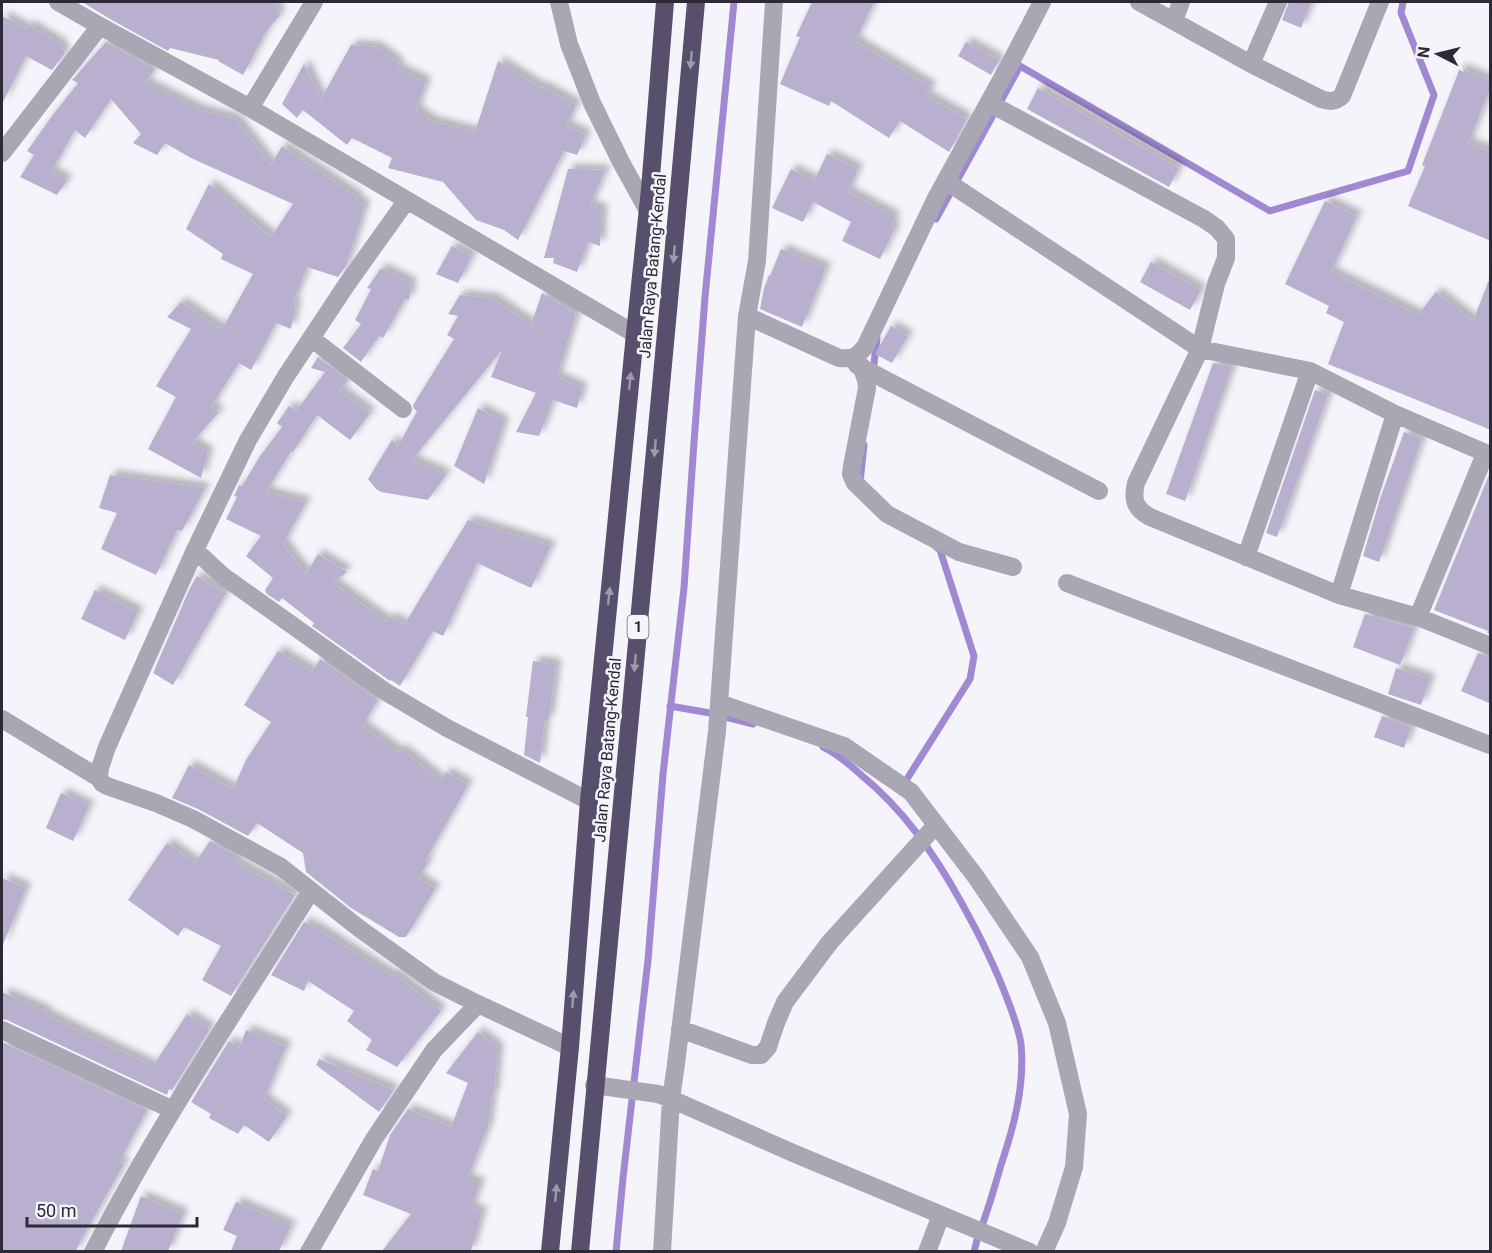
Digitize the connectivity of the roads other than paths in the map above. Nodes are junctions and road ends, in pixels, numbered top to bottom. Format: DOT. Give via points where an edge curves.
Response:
graph roads {
  1 [pos="58,2"];
  2 [pos="314,2"];
  3 [pos="559,2"];
  4 [pos="665,2"];
  5 [pos="696,2"];
  6 [pos="774,2"];
  7 [pos="1042,2"];
  8 [pos="1139,2"];
  9 [pos="1182,2"];
  10 [pos="1278,2"];
  11 [pos="1380,2"];
  12 [pos="1174,21"];
  13 [pos="100,26"];
  14 [pos="1251,64"];
  15 [pos="989,103"];
  16 [pos="250,108"];
  17 [pos="2,153"];
  18 [pos="946,181"];
  19 [pos="407,200"];
  20 [pos="648,211"];
  21 [pos="747,316"];
  22 [pos="635,334"];
  23 [pos="311,338"];
  24 [pos="1200,350"];
  25 [pos="839,357"];
  26 [pos="861,366"];
  27 [pos="1310,371"];
  28 [pos="403,409"];
  29 [pos="1395,414"];
  30 [pos="1488,454"];
  31 [pos="1099,490"];
  32 [pos="195,550"];
  33 [pos="1246,557"];
  34 [pos="1013,567"];
  35 [pos="1067,583"];
  36 [pos="1339,595"];
  37 [pos="1419,617"];
  38 [pos="1491,646"];
  39 [pos="719,705"];
  40 [pos="2,719"];
  41 [pos="1491,746"];
  42 [pos="99,778"];
  43 [pos="590,801"];
  44 [pos="933,830"];
  45 [pos="310,891"];
  46 [pos="478,1004"];
  47 [pos="680,1029"];
  48 [pos="2,1030"];
  49 [pos="570,1047"];
  50 [pos="594,1085"];
  51 [pos="664,1096"];
  52 [pos="173,1110"];
  53 [pos="941,1215"];
  54 [pos="93,1251"];
  55 [pos="309,1251"];
  56 [pos="550,1251"];
  57 [pos="579,1251"];
  58 [pos="662,1251"];
  59 [pos="927,1251"];
  60 [pos="1030,1251"];
  61 [pos="1044,1251"];
  1 -- 13 [label="street"];
  2 -- 16 [label="street"];
  3 -- 20 [label="street" via="569,44 592,102"];
  4 -- 20 [label="highway, Jalan Raya Batang-Kendal / 1"];
  5 -- 50 [label="highway, Jalan Raya Batang-Kendal / 1, one-way"];
  6 -- 21 [label="street" via="757,261"];
  7 -- 15 [label="street"];
  8 -- 12 [label="street"];
  9 -- 12 [label="street"];
  10 -- 14 [label="street"];
  11 -- 14 [label="street" via="1342,96 1336,101 1321,99"];
  12 -- 14 [label="street"];
  13 -- 16 [label="street"];
  13 -- 17 [label="street"];
  15 -- 18 [label="street"];
  15 -- 24 [label="street" via="1217,228 1226,239 1226,258"];
  16 -- 19 [label="street"];
  18 -- 24 [label="street"];
  18 -- 25 [label="street" via="865,347 856,357"];
  19 -- 22 [label="street"];
  19 -- 23 [label="street"];
  20 -- 22 [label="highway, Jalan Raya Batang-Kendal / 1"];
  21 -- 25 [label="street"];
  21 -- 39 [label="street"];
  43 -- 22 [label="highway, Jalan Raya Batang-Kendal / 1, one-way"];
  23 -- 28 [label="street"];
  23 -- 32 [label="street" via="248,440"];
  24 -- 27 [label="street"];
  24 -- 33 [label="street" via="1136,483 1136,505 1150,518"];
  25 -- 26 [label="street"];
  26 -- 31 [label="street"];
  26 -- 34 [label="street" via="867,388 852,466 855,483 887,514 959,552"];
  27 -- 29 [label="street"];
  27 -- 33 [label="street"];
  29 -- 30 [label="street"];
  29 -- 36 [label="street"];
  30 -- 37 [label="street"];
  32 -- 42 [label="street" via="107,747"];
  32 -- 43 [label="street" via="223,576 386,692 447,728"];
  33 -- 36 [label="street"];
  35 -- 41 [label="street"];
  36 -- 37 [label="street"];
  37 -- 38 [label="street"];
  39 -- 44 [label="street" via="844,746 911,792"];
  39 -- 47 [label="street"];
  40 -- 42 [label="street"];
  42 -- 45 [label="street" via="107,786 193,819 281,867"];
  49 -- 43 [label="highway, Jalan Raya Batang-Kendal / 1, one-way"];
  44 -- 47 [label="street" via="830,942 785,1002 768,1047 760,1055"];
  44 -- 61 [label="street" via="976,877 1030,957 1057,1023 1078,1114 1074,1167"];
  45 -- 46 [label="street" via="434,982"];
  45 -- 52 [label="street"];
  46 -- 49 [label="street"];
  46 -- 55 [label="street" via="434,1050 374,1139"];
  47 -- 51 [label="street"];
  48 -- 52 [label="street"];
  56 -- 49 [label="highway, Jalan Raya Batang-Kendal / 1, one-way"];
  50 -- 51 [label="street"];
  50 -- 57 [label="highway, Jalan Raya Batang-Kendal / 1"];
  51 -- 53 [label="street"];
  51 -- 58 [label="street"];
  52 -- 54 [label="street"];
  53 -- 59 [label="street"];
  53 -- 60 [label="street"];
}
